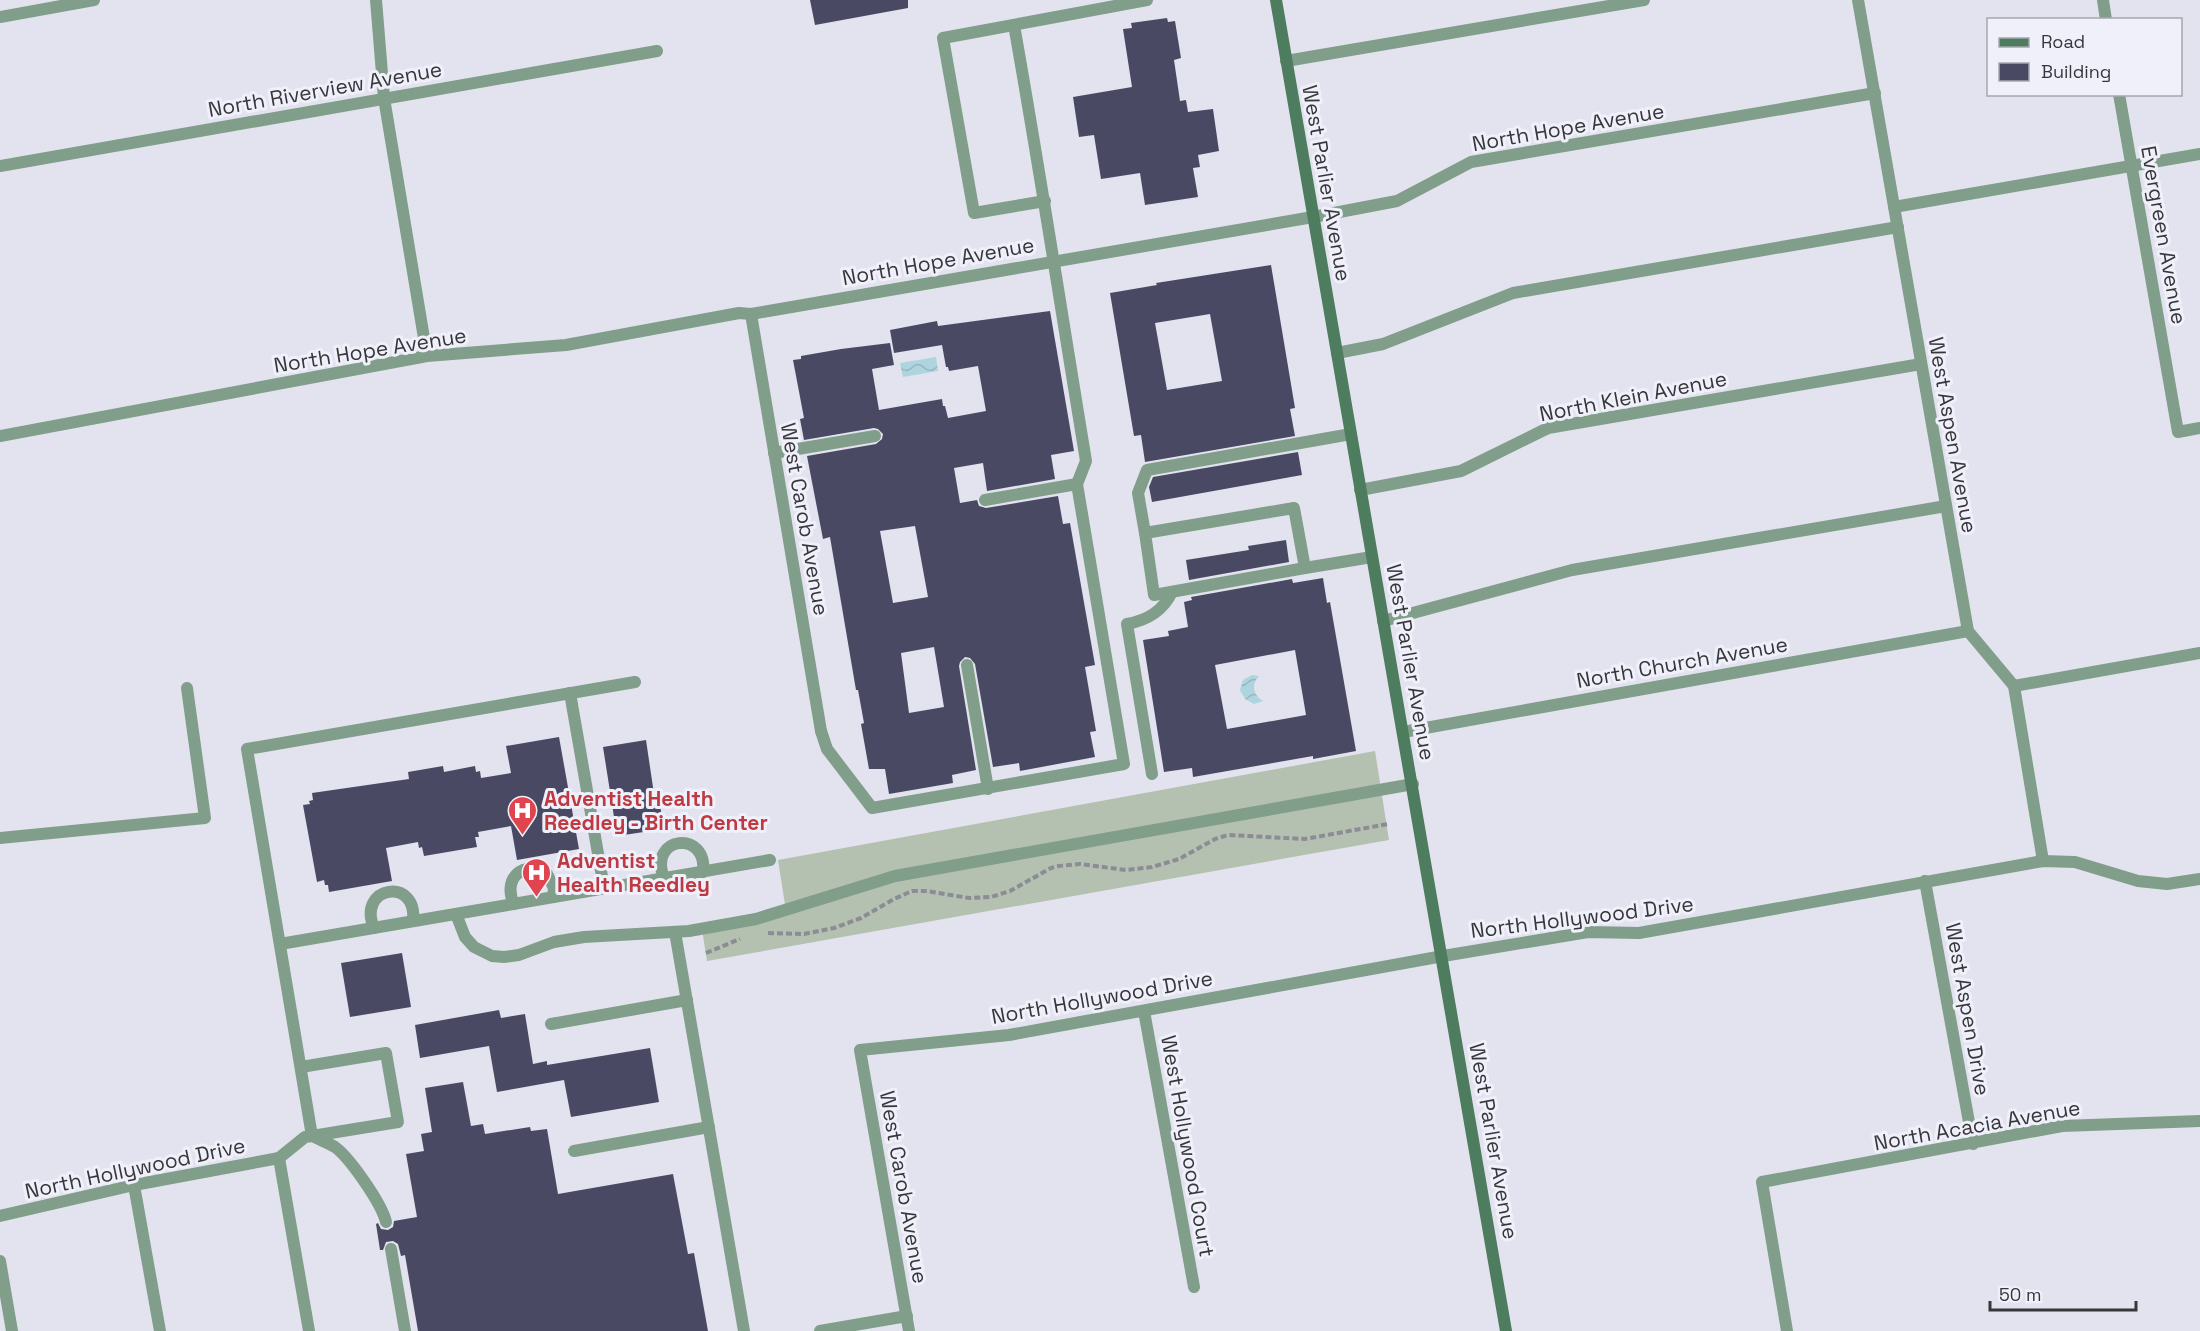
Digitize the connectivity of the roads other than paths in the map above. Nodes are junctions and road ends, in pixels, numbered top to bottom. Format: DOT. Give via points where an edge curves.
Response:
graph roads {
  1 [pos="94,0"];
  2 [pos="376,0"];
  3 [pos="1147,0"];
  4 [pos="1276,0"];
  5 [pos="1644,0"];
  6 [pos="1858,0"];
  7 [pos="2103,0"];
  8 [pos="0,16"];
  9 [pos="2106,18"];
  10 [pos="1014,26"];
  11 [pos="657,51"];
  12 [pos="1286,61"];
  13 [pos="1875,93"];
  14 [pos="2119,96"];
  15 [pos="384,99"];
  16 [pos="2200,154"];
  17 [pos="0,166"];
  18 [pos="2132,166"];
  19 [pos="1045,201"];
  20 [pos="1894,207"];
  21 [pos="1313,217"];
  22 [pos="1898,227"];
  23 [pos="1052,261"];
  24 [pos="751,315"];
  25 [pos="1337,353"];
  26 [pos="427,356"];
  27 [pos="1921,363"];
  28 [pos="2200,428"];
  29 [pos="1351,434"];
  30 [pos="0,436"];
  31 [pos="875,436"];
  32 [pos="774,453"];
  33 [pos="1077,484"];
  34 [pos="1360,490"];
  35 [pos="985,500"];
  36 [pos="1946,506"];
  37 [pos="1145,533"];
  38 [pos="1372,557"];
  39 [pos="1305,568"];
  40 [pos="1172,592"];
  41 [pos="1154,595"];
  42 [pos="1157,613"];
  43 [pos="1383,621"];
  44 [pos="1968,631"];
  45 [pos="2200,653"];
  46 [pos="967,665"];
  47 [pos="635,682"];
  48 [pos="2014,686"];
  49 [pos="187,688"];
  50 [pos="570,693"];
  51 [pos="1403,732"];
  52 [pos="1152,774"];
  53 [pos="1413,784"];
  54 [pos="988,789"];
  55 [pos="0,838"];
  56 [pos="770,860"];
  57 [pos="2043,861"];
  58 [pos="703,872"];
  59 [pos="664,878"];
  60 [pos="2200,879"];
  61 [pos="1925,881"];
  62 [pos="604,888"];
  63 [pos="553,897"];
  64 [pos="514,904"];
  65 [pos="456,914"];
  66 [pos="413,921"];
  67 [pos="374,928"];
  68 [pos="675,932"];
  69 [pos="280,944"];
  70 [pos="1443,956"];
  71 [pos="687,1000"];
  72 [pos="1144,1011"];
  73 [pos="551,1024"];
  74 [pos="861,1050"];
  75 [pos="301,1067"];
  76 [pos="2200,1121"];
  77 [pos="709,1127"];
  78 [pos="312,1136"];
  79 [pos="1973,1144"];
  80 [pos="574,1151"];
  81 [pos="279,1158"];
  82 [pos="134,1185"];
  83 [pos="0,1216"];
  84 [pos="386,1222"];
  85 [pos="391,1249"];
  86 [pos="0,1261"];
  87 [pos="1194,1287"];
  88 [pos="907,1316"];
  89 [pos="12,1331"];
  90 [pos="160,1331"];
  91 [pos="309,1331"];
  92 [pos="405,1331"];
  93 [pos="744,1331"];
  94 [pos="820,1331"];
  95 [pos="909,1331"];
  96 [pos="1506,1331"];
  97 [pos="1786,1331"];
  1 -- 8 [label="street"];
  2 -- 15 [label="street"];
  3 -- 10 [label="street"];
  4 -- 12 [label="street, West Parlier Avenue"];
  5 -- 12 [label="street"];
  6 -- 13 [label="street, West Aspen Avenue"];
  7 -- 9 [label="street"];
  10 -- 19 [label="street"];
  10 -- 19 [label="street" via="943,38 974,213"];
  11 -- 15 [label="street, North Riverview Avenue"];
  12 -- 21 [label="street, West Parlier Avenue"];
  13 -- 20 [label="street, West Aspen Avenue"];
  13 -- 21 [label="street, North Hope Avenue" via="1471,162 1397,201"];
  14 -- 18 [label="street, Evergreen Avenue"];
  15 -- 17 [label="street, North Riverview Avenue"];
  15 -- 26 [label="street"];
  16 -- 18 [label="street"];
  18 -- 20 [label="street"];
  18 -- 28 [label="street, Evergreen Avenue" via="2178,432"];
  19 -- 23 [label="street"];
  20 -- 22 [label="street, West Aspen Avenue"];
  21 -- 23 [label="street, North Hope Avenue"];
  21 -- 25 [label="street, West Parlier Avenue"];
  22 -- 25 [label="street" via="1513,293 1383,344"];
  22 -- 27 [label="street, West Aspen Avenue"];
  23 -- 24 [label="street, North Hope Avenue"];
  23 -- 33 [label="street" via="1086,461"];
  24 -- 26 [label="street, North Hope Avenue" via="740,313 566,345"];
  24 -- 32 [label="street, West Carob Avenue"];
  25 -- 29 [label="street, West Parlier Avenue"];
  26 -- 30 [label="street, North Hope Avenue"];
  27 -- 34 [label="street, North Klein Avenue" via="1548,428 1461,471"];
  27 -- 36 [label="street, West Aspen Avenue"];
  29 -- 34 [label="street, West Parlier Avenue"];
  29 -- 37 [label="street" via="1147,470 1138,493"];
  31 -- 32 [label="street"];
  32 -- 54 [label="street, West Carob Avenue" via="827,749 872,808"];
  33 -- 35 [label="street"];
  33 -- 54 [label="street" via="1124,764"];
  34 -- 38 [label="street, West Parlier Avenue"];
  36 -- 43 [label="street" via="1572,570"];
  36 -- 44 [label="street, West Aspen Avenue"];
  37 -- 39 [label="street" via="1294,508"];
  37 -- 41 [label="street"];
  38 -- 39 [label="street"];
  38 -- 43 [label="street, West Parlier Avenue"];
  39 -- 40 [label="street"];
  40 -- 41 [label="street"];
  40 -- 42 [label="street"];
  41 -- 42 [label="street"];
  42 -- 52 [label="street" via="1127,624"];
  43 -- 51 [label="street, West Parlier Avenue"];
  44 -- 48 [label="street, West Aspen Avenue"];
  44 -- 51 [label="street, North Church Avenue"];
  45 -- 48 [label="street"];
  46 -- 54 [label="street"];
  47 -- 50 [label="street"];
  48 -- 57 [label="street"];
  49 -- 55 [label="street" via="205,818"];
  50 -- 62 [label="street"];
  50 -- 69 [label="street" via="247,749"];
  51 -- 53 [label="street, West Parlier Avenue"];
  53 -- 68 [label="street" via="895,876 756,918"];
  53 -- 70 [label="street, West Parlier Avenue"];
  56 -- 58 [label="street"];
  57 -- 60 [label="street, North Hollywood Drive" via="2075,862 2138,881 2167,884"];
  57 -- 61 [label="street, North Hollywood Drive"];
  58 -- 59 [label="street"];
  58 -- 59 [label="street" via="704,862 697,848 675,843 660,860"];
  59 -- 62 [label="street"];
  61 -- 70 [label="street, North Hollywood Drive" via="1639,933 1588,932"];
  61 -- 79 [label="street, West Aspen Drive"];
  62 -- 63 [label="street"];
  63 -- 64 [label="street"];
  63 -- 64 [label="street" via="554,888 547,874 525,869 513,878 510,886"];
  64 -- 65 [label="street"];
  65 -- 66 [label="street"];
  65 -- 68 [label="street" via="465,937 492,956 519,954 584,937"];
  66 -- 67 [label="street"];
  66 -- 67 [label="street" via="414,911 407,897 386,892 370,909"];
  67 -- 69 [label="street"];
  68 -- 71 [label="street"];
  69 -- 75 [label="street"];
  70 -- 72 [label="street, North Hollywood Drive"];
  70 -- 96 [label="street, West Parlier Avenue"];
  71 -- 73 [label="street"];
  71 -- 77 [label="street"];
  72 -- 74 [label="street, North Hollywood Drive" via="1009,1035"];
  72 -- 87 [label="street, West Hollywood Court"];
  74 -- 88 [label="street, West Carob Avenue"];
  75 -- 78 [label="street"];
  75 -- 78 [label="street" via="386,1053 398,1122"];
  76 -- 79 [label="street, North Acacia Avenue" via="2062,1126"];
  77 -- 80 [label="street"];
  77 -- 93 [label="street"];
  78 -- 81 [label="street" via="305,1137"];
  78 -- 84 [label="street" via="345,1156 375,1198"];
  79 -- 97 [label="street, North Acacia Avenue" via="1762,1182"];
  81 -- 82 [label="street, North Hollywood Drive"];
  81 -- 91 [label="street"];
  82 -- 83 [label="street, North Hollywood Drive"];
  82 -- 90 [label="street"];
  85 -- 92 [label="street"];
  86 -- 89 [label="street"];
  88 -- 94 [label="street"];
  88 -- 95 [label="street, West Carob Avenue"];
}
